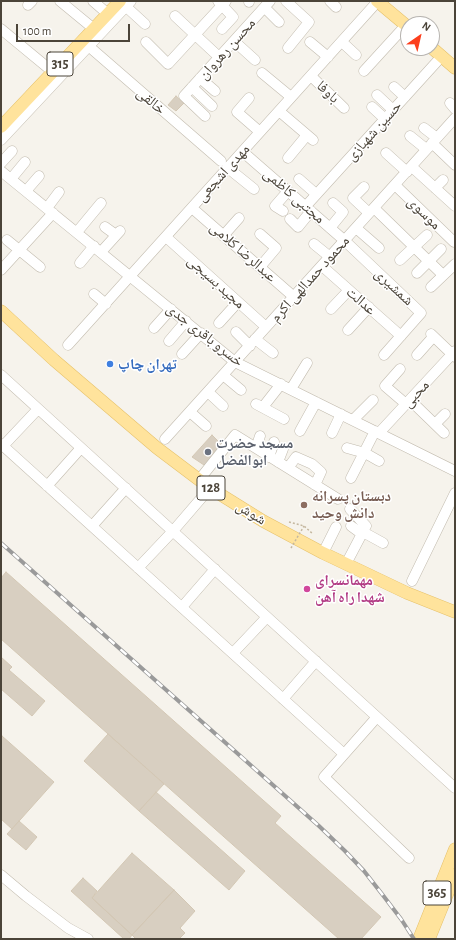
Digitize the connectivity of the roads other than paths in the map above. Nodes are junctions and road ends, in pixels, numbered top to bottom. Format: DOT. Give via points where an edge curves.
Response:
graph roads {
  1 [pos="60,1"];
  2 [pos="93,1"];
  3 [pos="286,1"];
  4 [pos="378,1"];
  5 [pos="124,2"];
  6 [pos="222,2"];
  7 [pos="268,4"];
  8 [pos="108,14"];
  9 [pos="175,16"];
  10 [pos="400,20"];
  11 [pos="279,22"];
  12 [pos="145,24"];
  13 [pos="94,28"];
  14 [pos="1,29"];
  15 [pos="222,29"];
  16 [pos="400,33"];
  17 [pos="195,34"];
  18 [pos="234,41"];
  19 [pos="146,42"];
  20 [pos="310,42"];
  21 [pos="342,42"];
  22 [pos="85,44"];
  23 [pos="288,48"];
  24 [pos="356,55"];
  25 [pos="442,56"];
  26 [pos="219,57"];
  27 [pos="328,57"];
  28 [pos="255,60"];
  29 [pos="455,67"];
  30 [pos="364,71"];
  31 [pos="53,72"];
  32 [pos="262,73"];
  33 [pos="311,76"];
  34 [pos="200,78"];
  35 [pos="192,87"];
  36 [pos="394,87"];
  37 [pos="215,91"];
  38 [pos="377,95"];
  39 [pos="405,97"];
  40 [pos="249,98"];
  41 [pos="291,98"];
  42 [pos="212,106"];
  43 [pos="372,107"];
  44 [pos="344,108"];
  45 [pos="393,110"];
  46 [pos="279,111"];
  47 [pos="205,116"];
  48 [pos="455,118"];
  49 [pos="385,119"];
  50 [pos="1,127"];
  51 [pos="424,128"];
  52 [pos="260,132"];
  53 [pos="410,136"];
  54 [pos="1,140"];
  55 [pos="432,144"];
  56 [pos="12,151"];
  57 [pos="243,152"];
  58 [pos="386,153"];
  59 [pos="288,158"];
  60 [pos="24,162"];
  61 [pos="1,163"];
  62 [pos="224,164"];
  63 [pos="455,165"];
  64 [pos="409,169"];
  65 [pos="1,171"];
  66 [pos="39,176"];
  67 [pos="11,179"];
  68 [pos="299,179"];
  69 [pos="443,180"];
  70 [pos="395,185"];
  71 [pos="364,187"];
  72 [pos="436,188"];
  73 [pos="254,189"];
  74 [pos="26,191"];
  75 [pos="288,191"];
  76 [pos="59,192"];
  77 [pos="316,194"];
  78 [pos="453,199"];
  79 [pos="101,203"];
  80 [pos="333,203"];
  81 [pos="192,208"];
  82 [pos="308,209"];
  83 [pos="50,210"];
  84 [pos="372,211"];
  85 [pos="239,218"];
  86 [pos="105,227"];
  87 [pos="330,228"];
  88 [pos="356,228"];
  89 [pos="77,232"];
  90 [pos="260,234"];
  91 [pos="224,236"];
  92 [pos="427,236"];
  93 [pos="166,237"];
  94 [pos="7,240"];
  95 [pos="344,241"];
  96 [pos="454,242"];
  97 [pos="314,244"];
  98 [pos="379,248"];
  99 [pos="414,248"];
  100 [pos="97,249"];
  101 [pos="441,249"];
  102 [pos="19,250"];
  103 [pos="330,257"];
  104 [pos="400,260"];
  105 [pos="429,262"];
  106 [pos="80,263"];
  107 [pos="455,264"];
  108 [pos="322,266"];
  109 [pos="40,267"];
  110 [pos="260,267"];
  111 [pos="1,270"];
  112 [pos="417,273"];
  113 [pos="443,275"];
  114 [pos="131,276"];
  115 [pos="431,287"];
  116 [pos="349,290"];
  117 [pos="94,294"];
  118 [pos="294,296"];
  119 [pos="238,302"];
  120 [pos="106,304"];
  121 [pos="369,308"];
  122 [pos="171,309"];
  123 [pos="331,309"];
  124 [pos="1,311"];
  125 [pos="186,321"];
  126 [pos="219,323"];
  127 [pos="266,327"];
  128 [pos="154,328"];
  129 [pos="348,330"];
  130 [pos="236,332"];
  131 [pos="200,333"];
  132 [pos="401,336"];
  133 [pos="169,341"];
  134 [pos="253,342"];
  135 [pos="68,345"];
  136 [pos="272,353"];
  137 [pos="182,354"];
  138 [pos="454,354"];
  139 [pos="384,355"];
  140 [pos="417,355"];
  141 [pos="235,362"];
  142 [pos="307,363"];
  143 [pos="400,369"];
  144 [pos="1,375"];
  145 [pos="223,375"];
  146 [pos="281,384"];
  147 [pos="291,389"];
  148 [pos="241,390"];
  149 [pos="208,392"];
  150 [pos="373,400"];
  151 [pos="316,402"];
  152 [pos="408,402"];
  153 [pos="223,406"];
  154 [pos="38,409"];
  155 [pos="190,412"];
  156 [pos="341,414"];
  157 [pos="445,414"];
  158 [pos="284,419"];
  159 [pos="353,420"];
  160 [pos="435,424"];
  161 [pos="206,426"];
  162 [pos="300,431"];
  163 [pos="377,432"];
  164 [pos="332,433"];
  165 [pos="444,433"];
  166 [pos="260,436"];
  167 [pos="165,439"];
  168 [pos="274,442"];
  169 [pos="2,445"];
  170 [pos="81,448"];
  171 [pos="256,448"];
  172 [pos="347,448"];
  173 [pos="283,449"];
  174 [pos="365,453"];
  175 [pos="274,460"];
  176 [pos="379,461"];
  177 [pos="288,468"];
  178 [pos="455,471"];
  179 [pos="351,478"];
  180 [pos="199,480"];
  181 [pos="315,485"];
  182 [pos="47,486"];
  183 [pos="126,488"];
  184 [pos="210,488"];
  185 [pos="455,493"];
  186 [pos="338,498"];
  187 [pos="350,509"];
  188 [pos="92,526"];
  189 [pos="351,526"];
  190 [pos="336,527"];
  191 [pos="173,531"];
  192 [pos="364,531"];
  193 [pos="383,543"];
  194 [pos="323,553"];
  195 [pos="346,564"];
  196 [pos="138,568"];
  197 [pos="215,569"];
  198 [pos="412,581"];
  199 [pos="182,607"];
  200 [pos="455,612"];
  201 [pos="267,617"];
  202 [pos="233,653"];
  203 [pos="316,661"];
  204 [pos="283,699"];
  205 [pos="377,717"];
  206 [pos="344,754"];
  207 [pos="455,788"];
  208 [pos="455,849"];
  209 [pos="409,858"];
  210 [pos="1,875"];
  211 [pos="455,875"];
  212 [pos="423,938"];
  213 [pos="88,939"];
  1 -- 13 [label="street"];
  2 -- 8 [label="street"];
  3 -- 23 [label="street" via="309,22"];
  4 -- 10 [label="main road"];
  4 -- 21 [label="street, مهدی اشجعی"];
  5 -- 8 [label="main road, 315"];
  5 -- 12 [label="street"];
  5 -- 22 [label="street"];
  6 -- 15 [label="street" via="233,17"];
  6 -- 17 [label="street"];
  7 -- 11 [label="street"];
  7 -- 18 [label="street, محسن رهروان"];
  8 -- 13 [label="main road, 315"];
  9 -- 17 [label="street"];
  13 -- 22 [label="main road, 315"];
  14 -- 31 [label="street"];
  16 -- 30 [label="street"];
  17 -- 19 [label="street" via="168,64"];
  17 -- 26 [label="street"];
  18 -- 26 [label="street, محسن رهروان"];
  18 -- 28 [label="street"];
  20 -- 27 [label="street"];
  21 -- 24 [label="street"];
  21 -- 27 [label="street, مهدی اشجعی"];
  22 -- 31 [label="main road, 315"];
  22 -- 54 [label="street"];
  22 -- 62 [label="street, خالقی"];
  25 -- 29 [label="main road"];
  25 -- 39 [label="street, حسین شهبازی"];
  26 -- 34 [label="street, محسن رهروان"];
  27 -- 33 [label="street, مهدی اشجعی"];
  31 -- 50 [label="main road, 315"];
  32 -- 41 [label="street"];
  33 -- 41 [label="street, مهدی اشجعی"];
  33 -- 44 [label="street, باوفا"];
  34 -- 35 [label="street, محسن رهروان"];
  34 -- 37 [label="street"];
  35 -- 42 [label="street"];
  35 -- 47 [label="street, محسن رهروان" via="184,96"];
  36 -- 39 [label="street"];
  38 -- 45 [label="street"];
  39 -- 45 [label="street, حسین شهبازی"];
  40 -- 52 [label="street" via="237,112"];
  41 -- 46 [label="street, مهدی اشجعی"];
  43 -- 49 [label="street"];
  45 -- 49 [label="street, حسین شهبازی"];
  46 -- 52 [label="street, مهدی اشجعی"];
  46 -- 59 [label="street" via="310,137"];
  48 -- 55 [label="street, محمود حمدالهی اکرم"];
  49 -- 77 [label="street, حسین شهبازی"];
  51 -- 55 [label="street"];
  52 -- 57 [label="street, مهدی اشجعی"];
  53 -- 55 [label="street"];
  55 -- 63 [label="street"];
  55 -- 64 [label="street, محمود حمدالهی اکرم"];
  56 -- 61 [label="street"];
  57 -- 62 [label="street, مهدی اشجعی"];
  57 -- 75 [label="street, مجتبی کاظمی"];
  58 -- 64 [label="street"];
  60 -- 67 [label="street"];
  62 -- 73 [label="street, خالقی"];
  62 -- 81 [label="street, مهدی اشجعی"];
  64 -- 70 [label="street, محمود حمدالهی اکرم"];
  64 -- 72 [label="street"];
  65 -- 67 [label="street, خسرو باقری جدی"];
  66 -- 74 [label="street"];
  67 -- 74 [label="street, خسرو باقری جدی"];
  68 -- 77 [label="street"];
  69 -- 72 [label="street"];
  70 -- 84 [label="street, محمود حمدالهی اکرم"];
  70 -- 96 [label="street, موسوی"];
  71 -- 84 [label="street" via="354,198"];
  72 -- 78 [label="street"];
  74 -- 83 [label="street, خسرو باقری جدی"];
  75 -- 82 [label="street, مجتبی کاظمی"];
  75 -- 82 [label="street, حسین شهبازی" via="275,206 298,227"];
  76 -- 83 [label="street"];
  77 -- 82 [label="street, حسین شهبازی"];
  79 -- 89 [label="street"];
  80 -- 87 [label="street" via="344,212"];
  81 -- 91 [label="street, عبدالرضا کلامی"];
  81 -- 93 [label="street, مهدی اشجعی"];
  82 -- 87 [label="street, مجتبی کاظمی"];
  83 -- 89 [label="street, خسرو باقری جدی"];
  83 -- 102 [label="street"];
  84 -- 88 [label="street, محمود حمدالهی اکرم"];
  84 -- 99 [label="street"];
  85 -- 91 [label="street"];
  86 -- 100 [label="street" via="118,233"];
  87 -- 95 [label="street, مجتبی کاظمی"];
  88 -- 95 [label="street, محمود حمدالهی اکرم"];
  88 -- 98 [label="street"];
  89 -- 100 [label="street, خسرو باقری جدی"];
  90 -- 110 [label="street" via="276,248"];
  91 -- 110 [label="street, عبدالرضا کلامی"];
  92 -- 99 [label="street"];
  93 -- 114 [label="street, مهدی اشجعی"];
  93 -- 119 [label="street, مجید بسیجی"];
  94 -- 102 [label="street"];
  95 -- 103 [label="street, محمود حمدالهی اکرم"];
  95 -- 132 [label="street, شمشیری" via="421,313"];
  97 -- 103 [label="street"];
  99 -- 104 [label="street"];
  99 -- 105 [label="street"];
  100 -- 106 [label="street"];
  100 -- 114 [label="street, خسرو باقری جدی"];
  101 -- 105 [label="street"];
  102 -- 109 [label="street"];
  102 -- 111 [label="street"];
  103 -- 108 [label="street, محمود حمدالهی اکرم"];
  105 -- 112 [label="street"];
  105 -- 113 [label="street"];
  107 -- 113 [label="street"];
  108 -- 116 [label="street, عدالت"];
  108 -- 118 [label="street, محمود حمدالهی اکرم"];
  110 -- 118 [label="street, عبدالرضا کلامی"];
  113 -- 115 [label="street"];
  114 -- 120 [label="street, مهدی اشجعی"];
  114 -- 122 [label="street, خسرو باقری جدی"];
  116 -- 121 [label="street, عدالت"];
  116 -- 123 [label="street"];
  117 -- 120 [label="street"];
  118 -- 127 [label="street, محمود حمدالهی اکرم"];
  119 -- 126 [label="street"];
  119 -- 127 [label="street, مجید بسیجی"];
  120 -- 135 [label="street, مهدی اشجعی"];
  121 -- 129 [label="street"];
  121 -- 132 [label="street, عدالت"];
  122 -- 125 [label="street, خسرو باقری جدی"];
  122 -- 128 [label="street"];
  124 -- 180 [label="main road, شوش / 128" via="157,448"];
  125 -- 131 [label="street, خسرو باقری جدی"];
  125 -- 133 [label="street"];
  127 -- 134 [label="street, محمود حمدالهی اکرم"];
  130 -- 134 [label="street"];
  131 -- 137 [label="street"];
  131 -- 141 [label="street, خسرو باقری جدی"];
  132 -- 139 [label="street"];
  134 -- 136 [label="street"];
  134 -- 141 [label="street, محمود حمدالهی اکرم"];
  138 -- 140 [label="street" via="432,335"];
  138 -- 152 [label="street, محبی"];
  141 -- 145 [label="street, محمود حمدالهی اکرم"];
  141 -- 146 [label="street, خسرو باقری جدی"];
  142 -- 147 [label="street"];
  143 -- 152 [label="street" via="385,386"];
  144 -- 154 [label="street"];
  145 -- 148 [label="street"];
  145 -- 149 [label="street, محمود حمدالهی اکرم"];
  146 -- 147 [label="street, خسرو باقری جدی"];
  146 -- 158 [label="street" via="260,406"];
  147 -- 151 [label="street, خسرو باقری جدی"];
  149 -- 153 [label="street"];
  149 -- 155 [label="street, محمود حمدالهی اکرم"];
  150 -- 159 [label="street"];
  151 -- 156 [label="street, خسرو باقری جدی"];
  151 -- 162 [label="street"];
  152 -- 160 [label="street"];
  152 -- 163 [label="street, محبی"];
  154 -- 169 [label="street"];
  154 -- 170 [label="street"];
  155 -- 161 [label="street"];
  155 -- 167 [label="street, محمود حمدالهی اکرم"];
  156 -- 159 [label="street, خسرو باقری جدی"];
  156 -- 164 [label="street"];
  157 -- 160 [label="street"];
  159 -- 163 [label="street, خسرو باقری جدی"];
  160 -- 165 [label="street"];
  163 -- 174 [label="street, محبی"];
  163 -- 178 [label="street, خسرو باقری جدی"];
  166 -- 171 [label="street"];
  168 -- 175 [label="street"];
  169 -- 182 [label="street"];
  170 -- 182 [label="street"];
  170 -- 183 [label="street"];
  171 -- 175 [label="street"];
  171 -- 180 [label="street" via="235,435"];
  172 -- 174 [label="street"];
  173 -- 175 [label="street"];
  174 -- 176 [label="street"];
  174 -- 179 [label="street, محبی"];
  175 -- 177 [label="street"];
  177 -- 181 [label="street"];
  177 -- 181 [label="street" via="296,457 312,464 321,472"];
  180 -- 184 [label="main road, شوش / 128"];
  181 -- 186 [label="street"];
  182 -- 188 [label="street"];
  183 -- 188 [label="street"];
  183 -- 191 [label="street"];
  184 -- 191 [label="street"];
  184 -- 194 [label="main road, شوش / 128" via="263,521"];
  185 -- 198 [label="street" via="423,550"];
  187 -- 192 [label="street"];
  188 -- 196 [label="street"];
  189 -- 192 [label="street"];
  190 -- 194 [label="street"];
  191 -- 196 [label="street"];
  191 -- 197 [label="street"];
  192 -- 193 [label="street"];
  192 -- 195 [label="street"];
  194 -- 195 [label="main road, شوش / 128"];
  195 -- 200 [label="main road, شوش / 128"];
  196 -- 199 [label="street"];
  197 -- 199 [label="street"];
  197 -- 201 [label="street"];
  199 -- 202 [label="street"];
  201 -- 202 [label="street"];
  201 -- 203 [label="street"];
  202 -- 204 [label="street"];
  203 -- 204 [label="street"];
  203 -- 205 [label="street"];
  204 -- 206 [label="street"];
  205 -- 206 [label="street"];
  205 -- 207 [label="street"];
  206 -- 209 [label="street" via="324,777"];
  208 -- 212 [label="main road, 365"];
  210 -- 213 [label="street" via="68,928"];
  211 -- 212 [label="main road, 365"];
}
